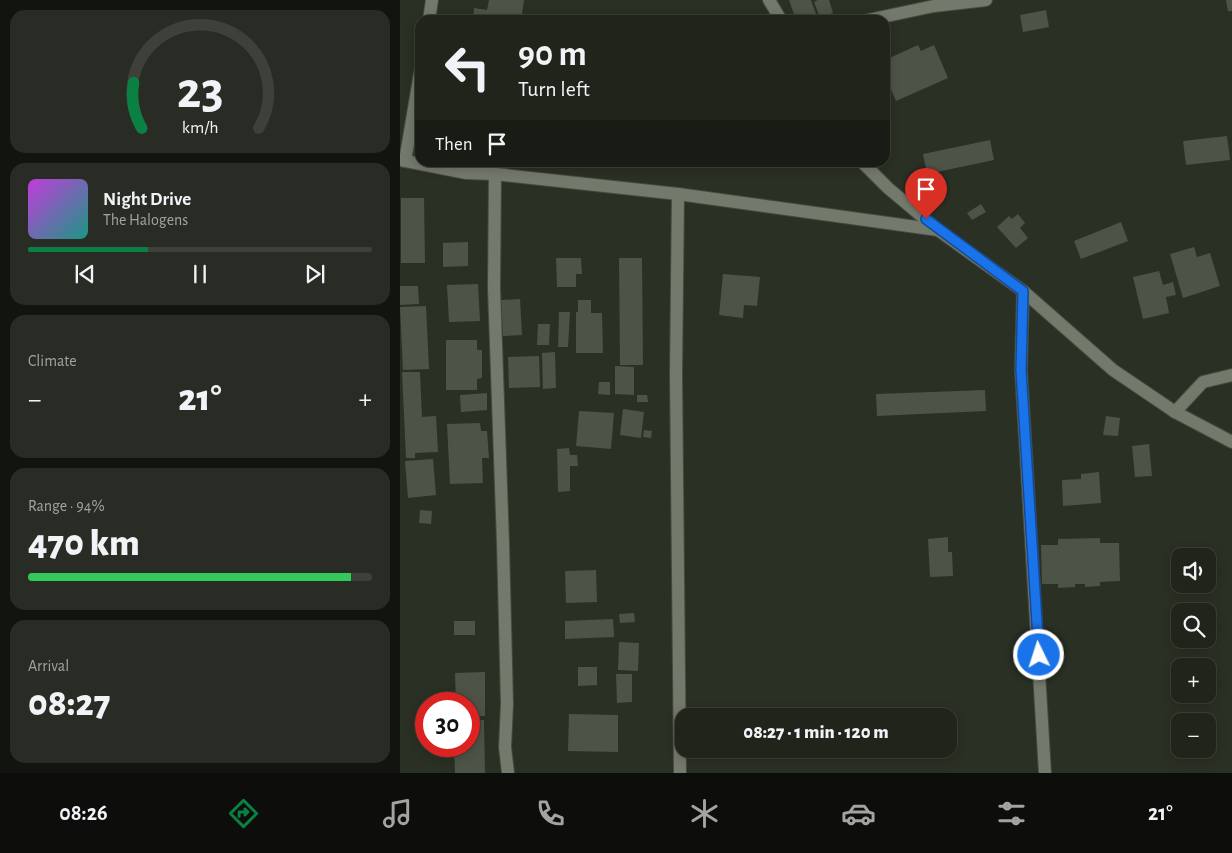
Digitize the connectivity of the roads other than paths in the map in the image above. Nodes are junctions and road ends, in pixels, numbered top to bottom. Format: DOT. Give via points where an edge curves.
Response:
graph roads {
  1 [pos="432,0"];
  2 [pos="769,0"];
  3 [pos="986,0"];
  4 [pos="430,15"];
  5 [pos="777,15"];
  6 [pos="890,15"];
  7 [pos="415,99"];
  8 [pos="403,160"];
  9 [pos="437,167"];
  10 [pos="867,167"];
  11 [pos="496,174"];
  12 [pos="678,194"];
  13 [pos="938,230"];
  14 [pos="1023,291"];
  15 [pos="1232,375"];
  16 [pos="1175,412"];
  17 [pos="1232,442"];
  18 [pos="508,773"];
  19 [pos="680,773"];
  20 [pos="1045,773"];
  1 -- 4 [label="street"];
  2 -- 5 [label="street"];
  3 -- 6 [label="street"];
  7 -- 8 [label="street"];
  9 -- 11 [label="street" via="466,173"];
  10 -- 13 [label="street"];
  11 -- 12 [label="street"];
  11 -- 18 [label="street" via="494,288"];
  12 -- 13 [label="street"];
  12 -- 19 [label="street" via="676,384"];
  13 -- 14 [label="street"];
  14 -- 16 [label="street" via="1113,370"];
  14 -- 20 [label="street" via="1021,370"];
  15 -- 16 [label="street" via="1202,382"];
  16 -- 17 [label="street"];
}
